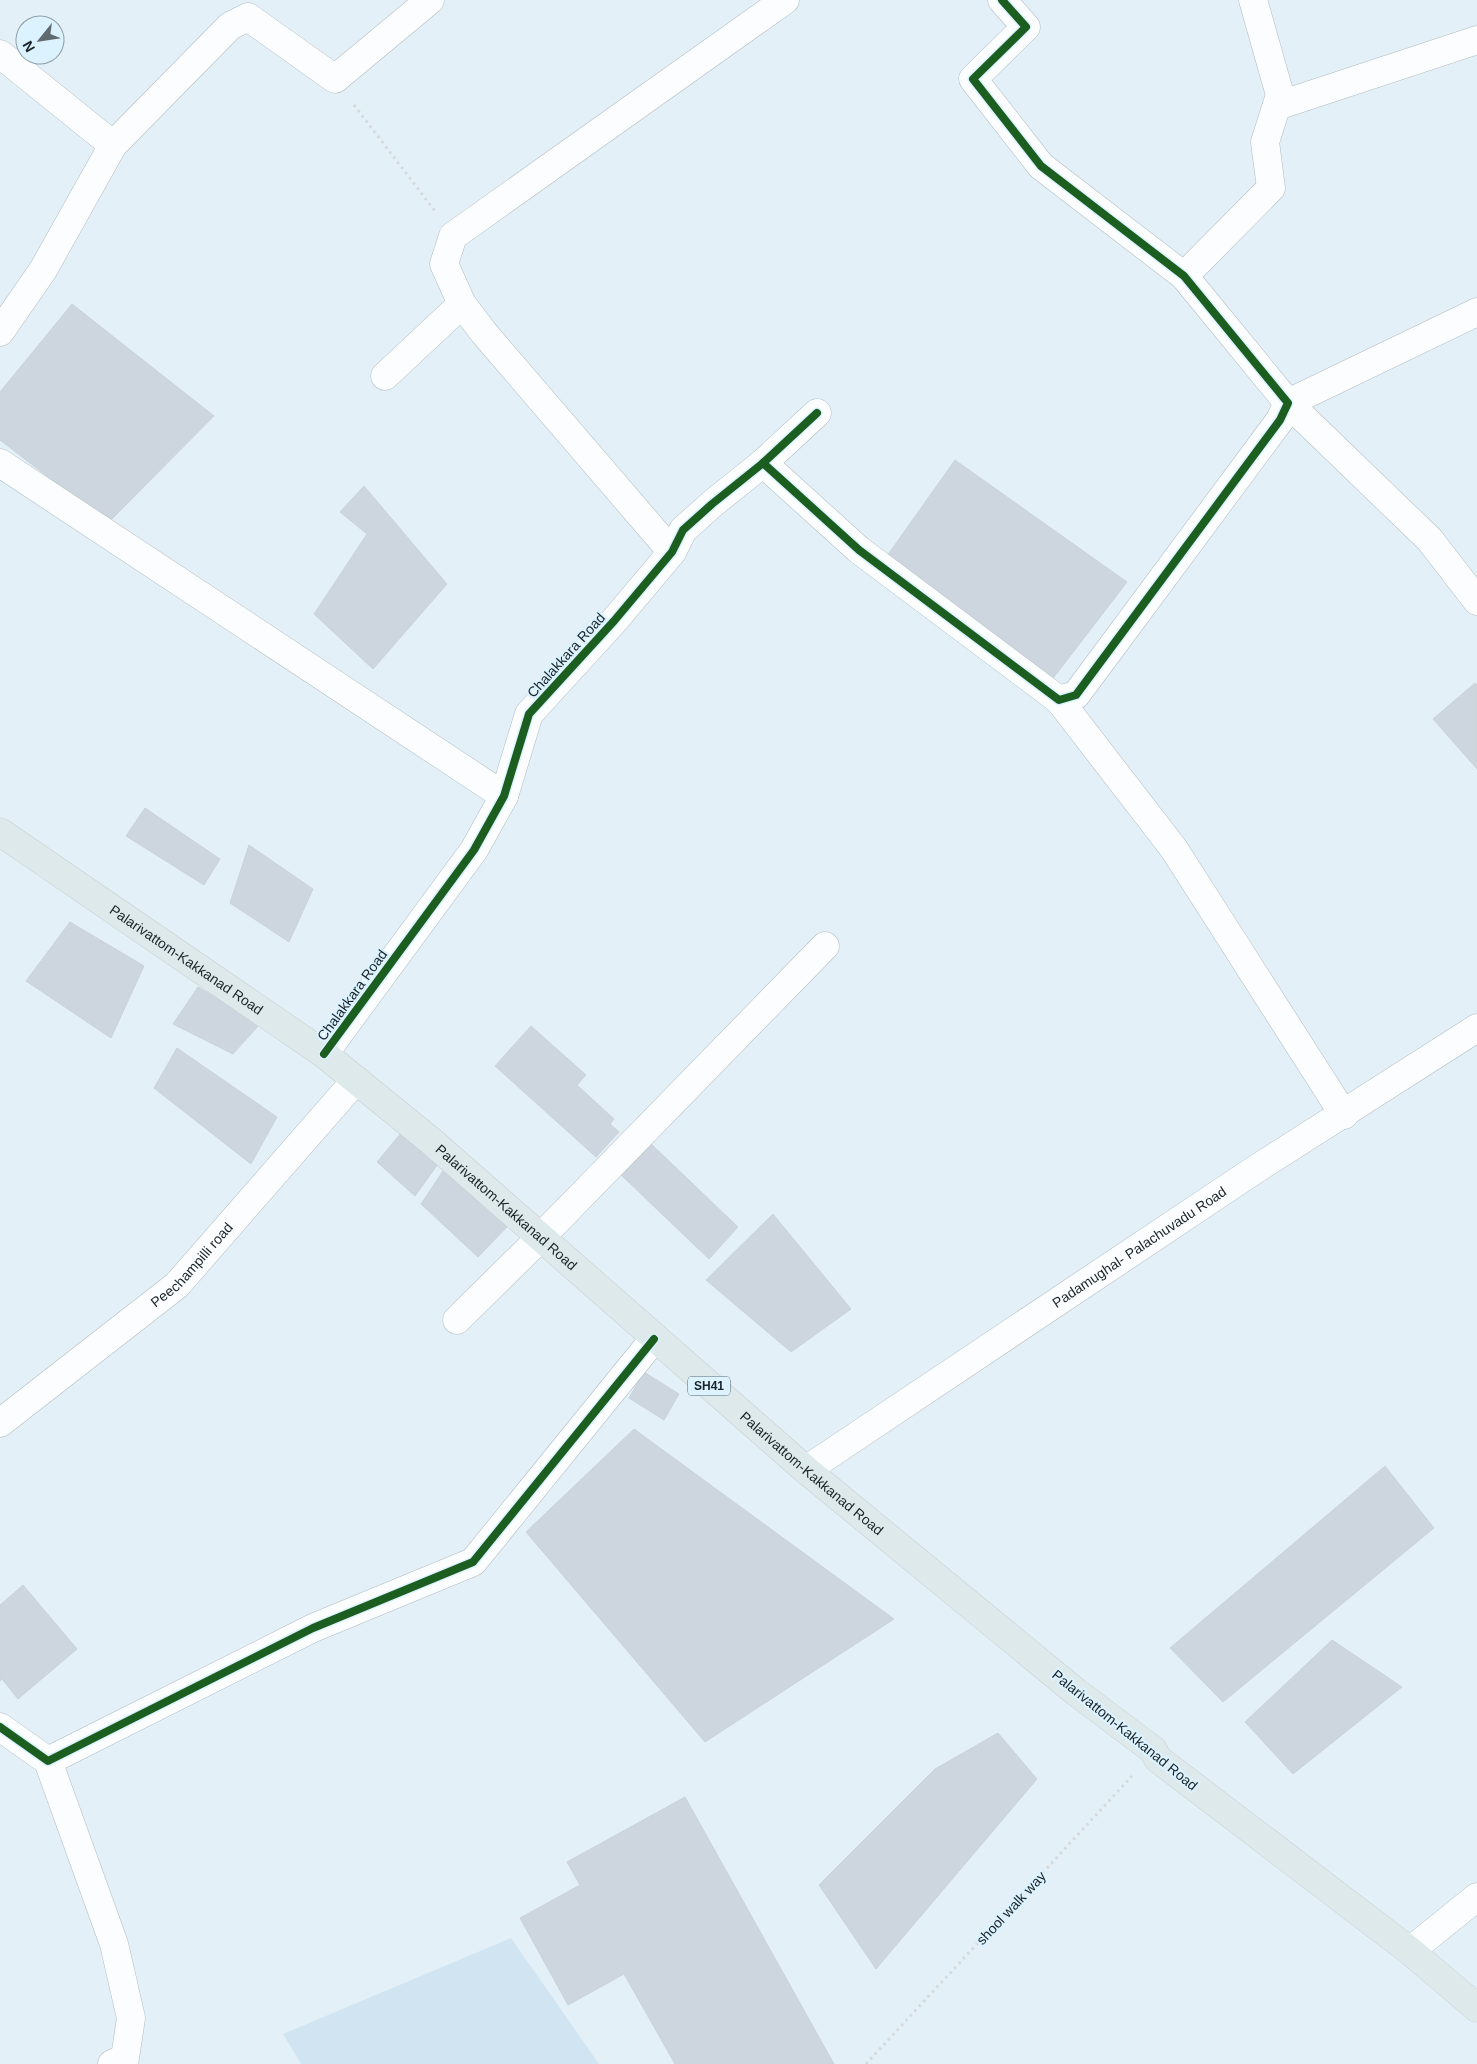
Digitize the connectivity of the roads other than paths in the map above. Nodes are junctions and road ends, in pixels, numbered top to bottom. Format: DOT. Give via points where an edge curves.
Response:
graph roads {
  1 [pos="430,0"];
  2 [pos="785,0"];
  3 [pos="1002,0"];
  4 [pos="1253,0"];
  5 [pos="1477,40"];
  6 [pos="0,54"];
  7 [pos="1277,106"];
  8 [pos="113,145"];
  9 [pos="1184,276"];
  10 [pos="462,304"];
  11 [pos="1477,312"];
  12 [pos="0,332"];
  13 [pos="386,376"];
  14 [pos="1288,402"];
  15 [pos="817,413"];
  16 [pos="0,463"];
  17 [pos="763,463"];
  18 [pos="672,552"];
  19 [pos="1477,601"];
  20 [pos="1059,700"];
  21 [pos="504,796"];
  22 [pos="0,832"];
  23 [pos="825,946"];
  24 [pos="1477,1028"];
  25 [pos="324,1054"];
  26 [pos="356,1080"];
  27 [pos="1344,1115"];
  28 [pos="541,1237"];
  29 [pos="458,1320"];
  30 [pos="654,1339"];
  31 [pos="0,1423"];
  32 [pos="806,1470"];
  33 [pos="0,1727"];
  34 [pos="48,1760"];
  35 [pos="1477,1896"];
  36 [pos="1410,1951"];
  37 [pos="1477,2008"];
  38 [pos="112,2064"];
  1 -- 8 [label="street" via="335,79 248,17 230,26"];
  2 -- 10 [label="street" via="453,236 444,264"];
  3 -- 9 [label="street" via="1026,27 973,79 1041,166"];
  4 -- 7 [label="street" via="1280,95"];
  5 -- 7 [label="street"];
  6 -- 8 [label="street"];
  7 -- 9 [label="street" via="1265,142 1271,188"];
  8 -- 12 [label="street" via="43,270"];
  9 -- 14 [label="street"];
  10 -- 13 [label="street"];
  10 -- 18 [label="street"];
  11 -- 14 [label="street"];
  14 -- 19 [label="street" via="1430,540"];
  14 -- 20 [label="street" via="1280,420 1076,695"];
  15 -- 17 [label="street, Chalakkara Road"];
  16 -- 21 [label="street"];
  17 -- 18 [label="street, Chalakkara Road" via="683,530"];
  17 -- 20 [label="street" via="859,550"];
  18 -- 21 [label="street, Chalakkara Road" via="586,654 529,714"];
  20 -- 27 [label="street" via="1174,849"];
  21 -- 25 [label="street, Chalakkara Road" via="474,850"];
  22 -- 25 [label="main road, Palarivattom-Kakkanad Road / SH41"];
  23 -- 28 [label="street"];
  24 -- 27 [label="street, Padamughal- Palachuvadu Road"];
  25 -- 26 [label="main road, Palarivattom-Kakkanad Road / SH41"];
  26 -- 28 [label="main road, Palarivattom-Kakkanad Road / SH41" via="432,1141"];
  26 -- 31 [label="street, Peechampilli road" via="177,1285"];
  27 -- 32 [label="street, Padamughal- Palachuvadu Road" via="1253,1171"];
  28 -- 29 [label="street"];
  28 -- 30 [label="main road, Palarivattom-Kakkanad Road / SH41"];
  30 -- 32 [label="main road, Palarivattom-Kakkanad Road / SH41"];
  30 -- 34 [label="street" via="473,1562 313,1628"];
  32 -- 36 [label="main road, Palarivattom-Kakkanad Road / SH41" via="1076,1692 1153,1750 1158,1758"];
  33 -- 34 [label="street"];
  34 -- 38 [label="street" via="114,1944 130,2018 125,2058"];
  35 -- 36 [label="street"];
  36 -- 37 [label="main road, Palarivattom-Kakkanad Road"];
}
